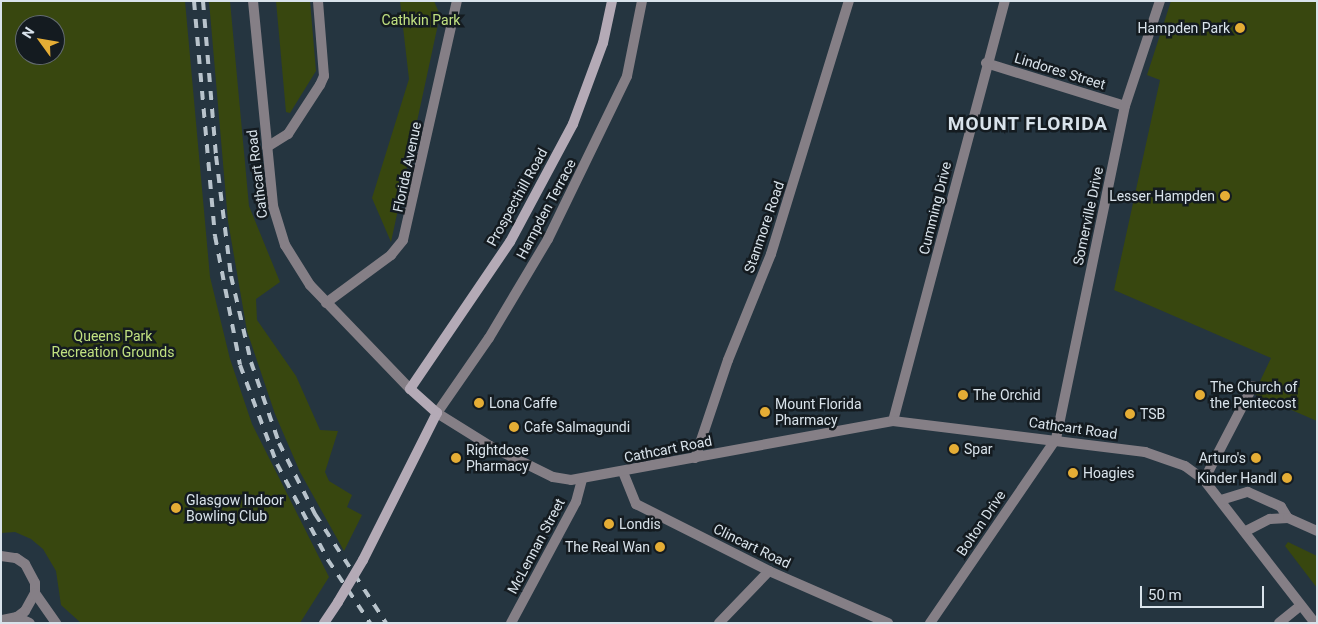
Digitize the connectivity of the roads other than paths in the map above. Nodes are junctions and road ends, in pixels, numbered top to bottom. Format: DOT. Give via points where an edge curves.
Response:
graph roads {
  1 [pos="253,1"];
  2 [pos="318,1"];
  3 [pos="457,1"];
  4 [pos="612,1"];
  5 [pos="642,1"];
  6 [pos="849,1"];
  7 [pos="1005,1"];
  8 [pos="1160,1"];
  9 [pos="986,63"];
  10 [pos="1125,106"];
  11 [pos="267,147"];
  12 [pos="326,303"];
  13 [pos="1253,386"];
  14 [pos="410,389"];
  15 [pos="437,413"];
  16 [pos="893,421"];
  17 [pos="1056,439"];
  18 [pos="695,458"];
  19 [pos="623,472"];
  20 [pos="582,480"];
  21 [pos="1204,480"];
  22 [pos="1221,500"];
  23 [pos="1288,518"];
  24 [pos="1246,531"];
  25 [pos="1317,531"];
  26 [pos="1,556"];
  27 [pos="769,571"];
  28 [pos="35,593"];
  29 [pos="1301,604"];
  30 [pos="17,617"];
  31 [pos="1,620"];
  32 [pos="30,623"];
  33 [pos="56,623"];
  34 [pos="324,623"];
  35 [pos="511,623"];
  36 [pos="719,623"];
  37 [pos="888,623"];
  38 [pos="930,623"];
  39 [pos="1279,623"];
  40 [pos="1315,623"];
  1 -- 11 [label="street, Cathcart Road"];
  2 -- 11 [label="street" via="324,76 288,134"];
  3 -- 12 [label="street, Florida Avenue" via="403,240 391,255"];
  4 -- 14 [label="main road, Prospecthill Road" via="603,43 573,124 510,242"];
  5 -- 15 [label="street, Hampden Terrace" via="627,76 548,239 489,338"];
  6 -- 18 [label="street, Stanmore Road" via="771,254 728,360"];
  7 -- 9 [label="street, Cumming Drive"];
  8 -- 10 [label="street, Somerville Drive"];
  9 -- 10 [label="street, Lindores Street"];
  9 -- 16 [label="street, Cumming Drive"];
  10 -- 17 [label="street, Somerville Drive"];
  11 -- 12 [label="street, Cathcart Road" via="277,224 296,266"];
  12 -- 14 [label="street, Cathcart Road"];
  13 -- 21 [label="street"];
  14 -- 15 [label="main road, Cathcart Road"];
  15 -- 20 [label="street, Cathcart Road" via="490,446 553,476"];
  15 -- 34 [label="main road, bridge" via="363,560"];
  16 -- 17 [label="street, Cathcart Road"];
  16 -- 18 [label="street, Cathcart Road"];
  17 -- 21 [label="street, Cathcart Road" via="1145,452 1185,466"];
  17 -- 38 [label="street, Bolton Drive"];
  18 -- 19 [label="street, Cathcart Road"];
  19 -- 20 [label="street, Cathcart Road"];
  19 -- 27 [label="street, Clincart Road" via="636,504"];
  20 -- 35 [label="street, McLennan Street" via="576,502"];
  21 -- 22 [label="street, Cathcart Road"];
  22 -- 23 [label="street" via="1248,492 1281,507"];
  22 -- 24 [label="street, Cathcart Road"];
  23 -- 24 [label="street" via="1270,519"];
  23 -- 25 [label="street"];
  24 -- 29 [label="street, Cathcart Road"];
  26 -- 28 [label="street" via="16,558 26,564 35,583"];
  27 -- 36 [label="street"];
  27 -- 37 [label="street, Clincart Road"];
  28 -- 30 [label="street" via="32,603"];
  28 -- 33 [label="street"];
  29 -- 39 [label="street"];
  29 -- 40 [label="street, Cathcart Road"];
  30 -- 31 [label="street"];
  30 -- 32 [label="street"];
}
